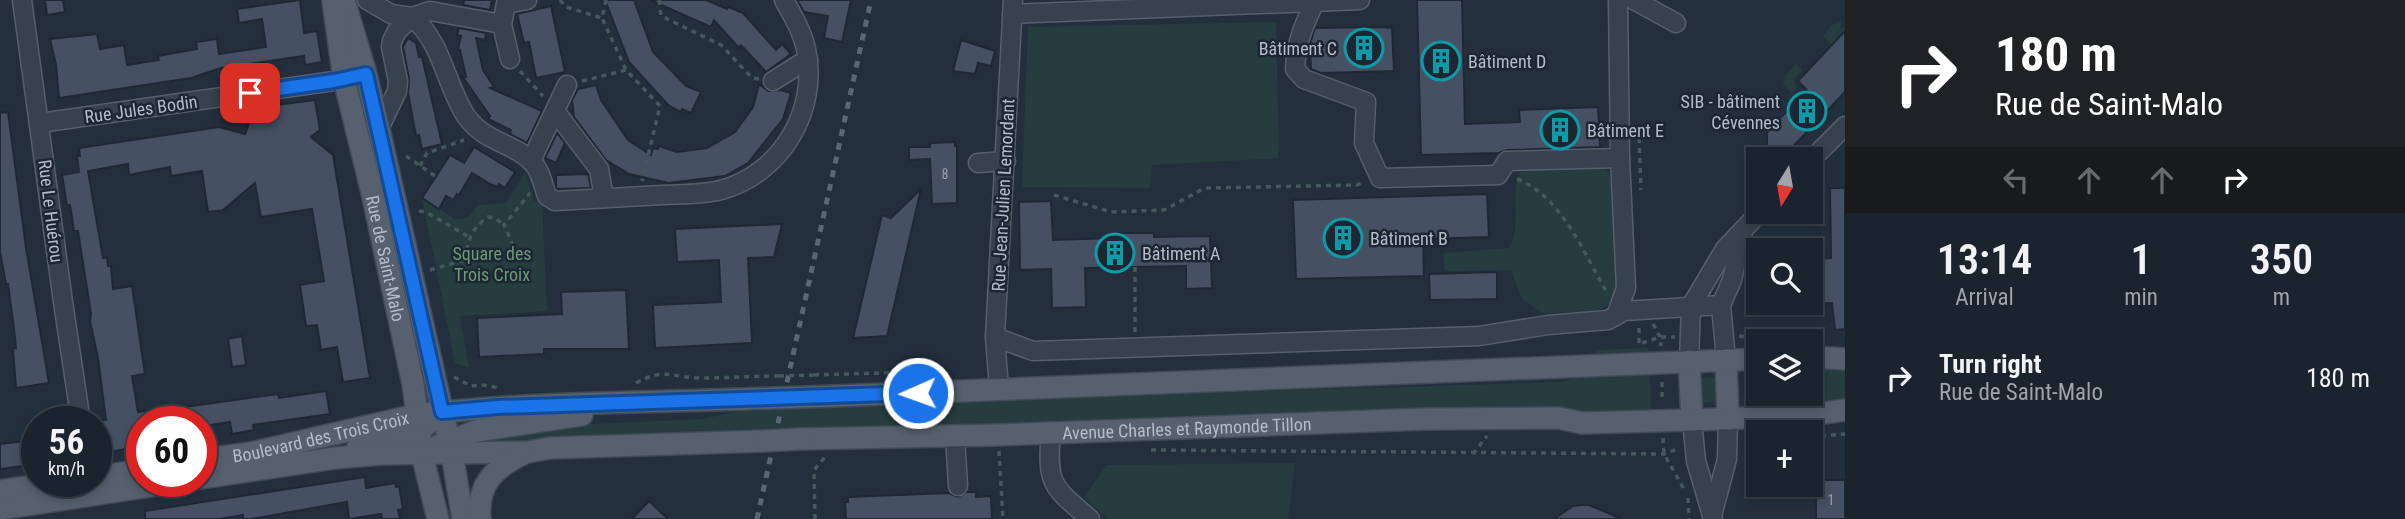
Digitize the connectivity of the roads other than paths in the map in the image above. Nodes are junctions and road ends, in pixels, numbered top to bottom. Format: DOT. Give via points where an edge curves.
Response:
graph roads {
  1 [pos="22,0"];
  2 [pos="333,0"];
  3 [pos="344,0"];
  4 [pos="367,0"];
  5 [pos="527,0"];
  6 [pos="784,0"];
  7 [pos="1360,0"];
  8 [pos="1618,0"];
  9 [pos="1634,0"];
  10 [pos="1315,2"];
  11 [pos="1013,7"];
  12 [pos="415,9"];
  13 [pos="1676,23"];
  14 [pos="502,24"];
  15 [pos="510,59"];
  16 [pos="808,59"];
  17 [pos="366,74"];
  18 [pos="344,79"];
  19 [pos="773,81"];
  20 [pos="567,85"];
  21 [pos="555,111"];
  22 [pos="40,123"];
  23 [pos="1845,125"];
  24 [pos="379,129"];
  25 [pos="1824,147"];
  26 [pos="1620,158"];
  27 [pos="531,160"];
  28 [pos="978,163"];
  29 [pos="1006,168"];
  30 [pos="604,198"];
  31 [pos="1748,224"];
  32 [pos="1742,230"];
  33 [pos="1721,305"];
  34 [pos="1691,306"];
  35 [pos="1616,316"];
  36 [pos="995,337"];
  37 [pos="1823,353"];
  38 [pos="1746,355"];
  39 [pos="1845,359"];
  40 [pos="1726,360"];
  41 [pos="1689,361"];
  42 [pos="999,389"];
  43 [pos="640,402"];
  44 [pos="79,406"];
  45 [pos="1845,410"];
  46 [pos="442,412"];
  47 [pos="1728,419"];
  48 [pos="1692,420"];
  49 [pos="417,423"];
  50 [pos="1051,433"];
  51 [pos="955,436"];
  52 [pos="450,447"];
  53 [pos="528,452"];
  54 [pos="422,454"];
  55 [pos="217,458"];
  56 [pos="285,466"];
  57 [pos="217,476"];
  58 [pos="958,486"];
  59 [pos="21,488"];
  60 [pos="126,490"];
  61 [pos="0,491"];
  62 [pos="0,509"];
  63 [pos="1713,516"];
  64 [pos="438,519"];
  65 [pos="463,519"];
  66 [pos="480,519"];
  67 [pos="1090,519"];
  1 -- 22 [label="street, Rue Le Huérou"];
  2 -- 18 [label="main road, Rue de Saint-Malo"];
  3 -- 17 [label="main road, Rue de Saint-Malo"];
  4 -- 12 [label="street" via="391,14"];
  5 -- 14 [label="street" via="506,4"];
  6 -- 16 [label="street" via="801,31"];
  7 -- 10 [label="street"];
  8 -- 26 [label="street"];
  9 -- 13 [label="street"];
  10 -- 11 [label="street"];
  10 -- 26 [label="street" via="1301,30 1295,69 1304,79 1366,102 1364,143 1380,178 1498,175 1507,161"];
  11 -- 29 [label="street, Rue Jean-Julien Lemordant"];
  12 -- 14 [label="street"];
  12 -- 24 [label="street" via="392,41 397,91"];
  12 -- 27 [label="street" via="461,107 480,132"];
  14 -- 15 [label="street"];
  16 -- 19 [label="street"];
  16 -- 30 [label="street" via="808,93 799,122 783,150 764,167 744,180 706,193"];
  17 -- 18 [label="street, Rue Jules Bodin"];
  17 -- 24 [label="main road, Rue de Saint-Malo"];
  18 -- 22 [label="street, Rue Jules Bodin"];
  18 -- 49 [label="main road, Rue de Saint-Malo" via="414,384"];
  20 -- 21 [label="street"];
  21 -- 27 [label="street"];
  21 -- 30 [label="street" via="599,169"];
  22 -- 44 [label="street, Rue Le Huérou"];
  23 -- 25 [label="street"];
  24 -- 46 [label="main road, Rue de Saint-Malo"];
  26 -- 35 [label="street" via="1626,288"];
  27 -- 30 [label="street" via="547,195"];
  28 -- 29 [label="street"];
  29 -- 36 [label="street, Rue Jean-Julien Lemordant"];
  31 -- 32 [label="street"];
  32 -- 33 [label="street" via="1732,280"];
  32 -- 34 [label="street" via="1725,249"];
  33 -- 34 [label="street"];
  33 -- 40 [label="street"];
  34 -- 35 [label="street" via="1624,311"];
  34 -- 41 [label="street"];
  35 -- 36 [label="street" via="1479,336 1033,351"];
  36 -- 42 [label="street, Rue Jean-Julien Lemordant"];
  37 -- 39 [label="main road"];
  38 -- 40 [label="main road, Avenue Charles et Raymonde Tillon"];
  40 -- 41 [label="main road, Avenue Charles et Raymonde Tillon"];
  40 -- 47 [label="main road"];
  41 -- 42 [label="main road, Avenue Charles et Raymonde Tillon"];
  41 -- 48 [label="main road"];
  42 -- 43 [label="main road, Avenue Charles et Raymonde Tillon, bridge"];
  43 -- 46 [label="main road, Avenue Charles et Raymonde Tillon"];
  43 -- 52 [label="main road, Avenue Charles et Raymonde Tillon" via="570,418 488,428"];
  45 -- 47 [label="main road, Avenue Charles et Raymonde Tillon"];
  46 -- 49 [label="main road, Boulevard des Trois Croix"];
  46 -- 52 [label="main road, Rue de Saint-Malo"];
  47 -- 48 [label="main road, Avenue Charles et Raymonde Tillon"];
  47 -- 63 [label="street" via="1727,459"];
  48 -- 50 [label="main road, Avenue Charles et Raymonde Tillon" via="1426,419"];
  48 -- 63 [label="street" via="1696,461"];
  49 -- 54 [label="main road, Rue de Saint-Malo"];
  49 -- 55 [label="main road, Boulevard des Trois Croix"];
  49 -- 56 [label="main road, Boulevard des Trois Croix"];
  50 -- 51 [label="main road, Avenue Charles et Raymonde Tillon" via="994,446"];
  50 -- 67 [label="street" via="1051,481"];
  51 -- 53 [label="main road, Avenue Charles et Raymonde Tillon, bridge"];
  51 -- 58 [label="street"];
  52 -- 53 [label="main road, Avenue Charles et Raymonde Tillon"];
  52 -- 54 [label="main road, Avenue Charles et Raymonde Tillon"];
  52 -- 65 [label="main road, Rue de Saint-Malo"];
  53 -- 66 [label="main road, Avenue Charles et Raymonde Tillon" via="507,462 487,482 480,498"];
  54 -- 56 [label="main road, Boulevard des Trois Croix" via="335,458"];
  54 -- 64 [label="main road, Rue de Saint-Malo"];
  56 -- 57 [label="main road, Boulevard des Trois Croix"];
  59 -- 61 [label="main road"];
  60 -- 62 [label="main road"];
}
